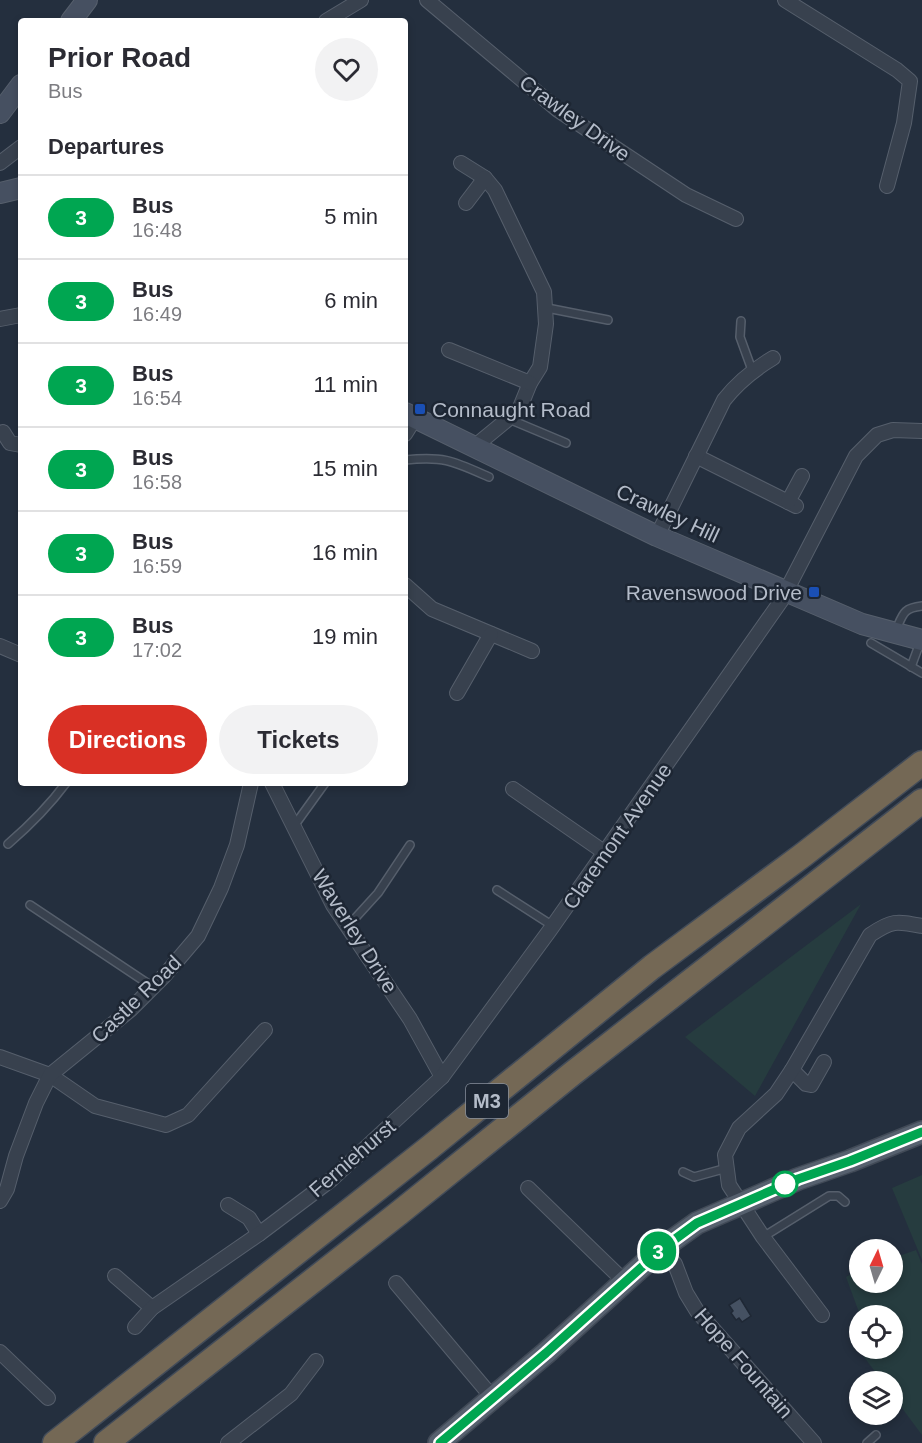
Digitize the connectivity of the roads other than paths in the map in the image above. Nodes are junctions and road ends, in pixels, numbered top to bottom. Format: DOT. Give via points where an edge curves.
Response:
graph roads {
  1 [pos="87,0"];
  2 [pos="361,0"];
  3 [pos="790,1"];
  4 [pos="437,3"];
  5 [pos="73,18"];
  6 [pos="331,18"];
  7 [pos="916,81"];
  8 [pos="18,93"];
  9 [pos="0,113"];
  10 [pos="18,149"];
  11 [pos="0,163"];
  12 [pos="461,163"];
  13 [pos="485,178"];
  14 [pos="887,186"];
  15 [pos="18,189"];
  16 [pos="0,193"];
  17 [pos="466,203"];
  18 [pos="736,219"];
  19 [pos="547,308"];
  20 [pos="18,316"];
  21 [pos="0,319"];
  22 [pos="608,320"];
  23 [pos="741,321"];
  24 [pos="449,350"];
  25 [pos="773,358"];
  26 [pos="753,370"];
  27 [pos="530,383"];
  28 [pos="508,419"];
  29 [pos="408,422"];
  30 [pos="922,431"];
  31 [pos="3,432"];
  32 [pos="566,443"];
  33 [pos="18,444"];
  34 [pos="474,447"];
  35 [pos="696,456"];
  36 [pos="408,460"];
  37 [pos="802,476"];
  38 [pos="489,477"];
  39 [pos="657,536"];
  40 [pos="408,588"];
  41 [pos="786,591"];
  42 [pos="922,606"];
  43 [pos="491,634"];
  44 [pos="895,634"];
  45 [pos="920,640"];
  46 [pos="871,643"];
  47 [pos="0,646"];
  48 [pos="532,651"];
  49 [pos="18,653"];
  50 [pos="911,667"];
  51 [pos="922,674"];
  52 [pos="458,693"];
  53 [pos="922,763"];
  54 [pos="64,786"];
  55 [pos="250,786"];
  56 [pos="273,786"];
  57 [pos="323,786"];
  58 [pos="513,789"];
  59 [pos="922,801"];
  60 [pos="293,828"];
  61 [pos="8,843"];
  62 [pos="410,845"];
  63 [pos="604,852"];
  64 [pos="497,890"];
  65 [pos="30,905"];
  66 [pos="348,926"];
  67 [pos="553,926"];
  68 [pos="922,926"];
  69 [pos="153,987"];
  70 [pos="265,1030"];
  71 [pos="0,1057"];
  72 [pos="824,1062"];
  73 [pos="792,1070"];
  74 [pos="50,1075"];
  75 [pos="442,1077"];
  76 [pos="922,1132"];
  77 [pos="727,1168"];
  78 [pos="683,1172"];
  79 [pos="528,1188"];
  80 [pos="0,1202"];
  81 [pos="845,1202"];
  82 [pos="742,1203"];
  83 [pos="228,1205"];
  84 [pos="259,1234"];
  85 [pos="763,1237"];
  86 [pos="663,1248"];
  87 [pos="115,1276"];
  88 [pos="624,1281"];
  89 [pos="396,1283"];
  90 [pos="152,1308"];
  91 [pos="822,1315"];
  92 [pos="135,1327"];
  93 [pos="0,1352"];
  94 [pos="316,1361"];
  95 [pos="492,1397"];
  96 [pos="48,1398"];
  97 [pos="876,1435"];
  98 [pos="55,1443"];
  99 [pos="106,1443"];
  100 [pos="228,1443"];
  101 [pos="440,1443"];
  102 [pos="814,1443"];
  103 [pos="867,1443"];
  1 -- 5 [label="street"];
  2 -- 6 [label="street"];
  3 -- 7 [label="street"];
  4 -- 18 [label="street, Crawley Drive" via="482,48 558,110 686,195"];
  7 -- 14 [label="street"];
  8 -- 9 [label="street"];
  10 -- 11 [label="street"];
  12 -- 13 [label="street"];
  13 -- 17 [label="street"];
  13 -- 19 [label="street" via="495,190 544,292"];
  15 -- 16 [label="street"];
  19 -- 22 [label="lane"];
  19 -- 27 [label="street" via="540,367"];
  20 -- 21 [label="street"];
  23 -- 26 [label="lane" via="740,338"];
  24 -- 27 [label="street"];
  25 -- 26 [label="street"];
  26 -- 35 [label="street" via="724,399"];
  27 -- 28 [label="street" via="519,410"];
  28 -- 32 [label="lane"];
  28 -- 34 [label="street"];
  29 -- 34 [label="street, Crawley Hill"];
  30 -- 41 [label="street" via="893,430 877,435 856,456"];
  31 -- 33 [label="street" via="10,443"];
  34 -- 39 [label="street, Crawley Hill"];
  35 -- 37 [label="street" via="792,504"];
  35 -- 39 [label="street"];
  36 -- 38 [label="lane" via="442,458"];
  39 -- 41 [label="street, Crawley Hill"];
  40 -- 43 [label="street" via="432,609"];
  41 -- 44 [label="street, Crawley Hill"];
  41 -- 63 [label="street, Claremont Avenue"];
  42 -- 44 [label="lane" via="904,612"];
  43 -- 48 [label="street"];
  43 -- 52 [label="street"];
  44 -- 45 [label="street, Crawley Hill"];
  45 -- 50 [label="lane, Crawley Hill"];
  46 -- 50 [label="lane"];
  47 -- 49 [label="street"];
  50 -- 51 [label="lane"];
  53 -- 98 [label="highway, M3" via="652,967"];
  54 -- 61 [label="lane" via="30,825"];
  55 -- 69 [label="street, Castle Road" via="237,844 198,936"];
  56 -- 60 [label="street, Waverley Drive"];
  57 -- 60 [label="lane"];
  58 -- 63 [label="street"];
  59 -- 99 [label="highway, M3"];
  60 -- 66 [label="street, Waverley Drive"];
  62 -- 66 [label="lane" via="378,893"];
  63 -- 67 [label="street, Claremont Avenue"];
  64 -- 67 [label="lane"];
  65 -- 69 [label="lane"];
  66 -- 75 [label="street, Waverley Drive" via="410,1019"];
  67 -- 75 [label="street, Claremont Avenue"];
  68 -- 73 [label="street" via="887,924 870,936"];
  69 -- 74 [label="street, Castle Road"];
  70 -- 74 [label="street" via="188,1115 166,1125 95,1106"];
  71 -- 74 [label="street"];
  72 -- 73 [label="street" via="811,1085"];
  73 -- 77 [label="street" via="776,1094 739,1128 725,1155"];
  74 -- 80 [label="street, Castle Road"];
  75 -- 84 [label="street, Ferniehurst" via="332,1179"];
  76 -- 82 [label="main road"];
  77 -- 78 [label="lane" via="694,1177"];
  77 -- 82 [label="street" via="729,1185"];
  79 -- 88 [label="street"];
  81 -- 85 [label="lane" via="838,1196 829,1196"];
  82 -- 85 [label="street"];
  82 -- 86 [label="main road" via="697,1223"];
  83 -- 84 [label="street" via="249,1218"];
  84 -- 90 [label="street, Ferniehurst"];
  85 -- 91 [label="street"];
  86 -- 88 [label="main road"];
  86 -- 102 [label="street, Hope Fountain" via="697,1311"];
  87 -- 90 [label="street"];
  88 -- 95 [label="main road"];
  89 -- 95 [label="street"];
  90 -- 92 [label="street, Ferniehurst"];
  93 -- 96 [label="street"];
  94 -- 100 [label="street" via="291,1394"];
  95 -- 101 [label="main road"];
  97 -- 103 [label="lane"];
}
